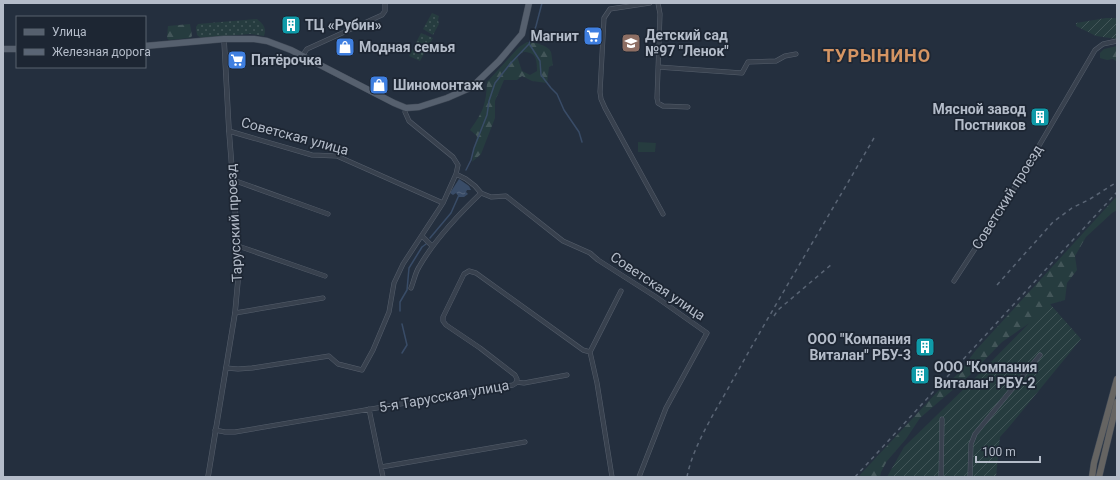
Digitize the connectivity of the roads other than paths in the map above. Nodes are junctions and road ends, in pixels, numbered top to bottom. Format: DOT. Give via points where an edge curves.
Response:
graph roads {
  1 [pos="385,3"];
  2 [pos="529,3"];
  3 [pos="650,3"];
  4 [pos="658,3"];
  5 [pos="224,39"];
  6 [pos="1117,41"];
  7 [pos="146,46"];
  8 [pos="3,49"];
  9 [pos="16,49"];
  10 [pos="796,54"];
  11 [pos="302,56"];
  12 [pos="658,67"];
  13 [pos="688,107"];
  14 [pos="406,108"];
  15 [pos="229,131"];
  16 [pos="456,174"];
  17 [pos="234,180"];
  18 [pos="481,193"];
  19 [pos="443,203"];
  20 [pos="328,214"];
  21 [pos="663,214"];
  22 [pos="422,236"];
  23 [pos="238,246"];
  24 [pos="432,246"];
  25 [pos="325,276"];
  26 [pos="954,281"];
  27 [pos="411,288"];
  28 [pos="621,291"];
  29 [pos="323,298"];
  30 [pos="235,313"];
  31 [pos="590,352"];
  32 [pos="1040,356"];
  33 [pos="226,368"];
  34 [pos="567,375"];
  35 [pos="1117,379"];
  36 [pos="516,382"];
  37 [pos="1117,402"];
  38 [pos="369,409"];
  39 [pos="942,419"];
  40 [pos="215,430"];
  41 [pos="525,442"];
  42 [pos="381,467"];
  43 [pos="208,477"];
  44 [pos="383,477"];
  45 [pos="612,477"];
  46 [pos="639,477"];
  47 [pos="941,477"];
  48 [pos="970,477"];
  49 [pos="1092,477"];
  50 [pos="1099,477"];
  1 -- 11 [label="street" via="382,15 307,49"];
  2 -- 14 [label="main road" via="522,34 482,79 472,87 447,98 419,107"];
  3 -- 21 [label="street" via="610,9 607,12 602,30 600,92 605,108"];
  4 -- 12 [label="street"];
  5 -- 7 [label="main road"];
  5 -- 11 [label="main road" via="267,41"];
  5 -- 15 [label="street, Тарусский проезд"];
  6 -- 26 [label="street, Советский проезд" via="1103,44 1094,50 1012,192"];
  8 -- 9 [label="main road"];
  10 -- 12 [label="street" via="785,56 776,62 748,62 742,73"];
  11 -- 14 [label="main road"];
  12 -- 13 [label="street" via="658,103 663,106"];
  14 -- 16 [label="street" via="409,121 453,157 458,165"];
  15 -- 17 [label="street, Тарусский проезд"];
  15 -- 19 [label="street, Советская улица" via="312,155 338,156"];
  16 -- 18 [label="street" via="466,179"];
  16 -- 19 [label="street"];
  17 -- 20 [label="street"];
  17 -- 23 [label="street, Тарусский проезд"];
  18 -- 24 [label="street"];
  18 -- 46 [label="street, Советская улица" via="491,197 506,196 563,241 590,253 707,333 666,408"];
  19 -- 22 [label="street"];
  22 -- 24 [label="street"];
  22 -- 33 [label="street" via="394,283 389,312 374,350 362,370 338,364 328,356 252,368"];
  23 -- 25 [label="street"];
  23 -- 30 [label="street, Тарусский проезд"];
  24 -- 27 [label="street" via="418,268"];
  28 -- 31 [label="street"];
  29 -- 30 [label="street"];
  30 -- 33 [label="street, Тарусский проезд"];
  31 -- 36 [label="street, 5-я Тарусская улица" via="583,350 469,271 464,274 443,321 515,375"];
  31 -- 45 [label="street"];
  32 -- 48 [label="street" via="975,434 971,444"];
  33 -- 40 [label="street, Тарусский проезд"];
  34 -- 36 [label="street" via="524,383"];
  35 -- 49 [label="highway"];
  36 -- 38 [label="street, 5-я Тарусская улица" via="513,385"];
  37 -- 50 [label="highway"];
  38 -- 40 [label="street, 5-я Тарусская улица" via="235,432"];
  38 -- 42 [label="street"];
  39 -- 47 [label="street"];
  40 -- 43 [label="street, Тарусский проезд"];
  41 -- 42 [label="street"];
  42 -- 44 [label="street"];
}
